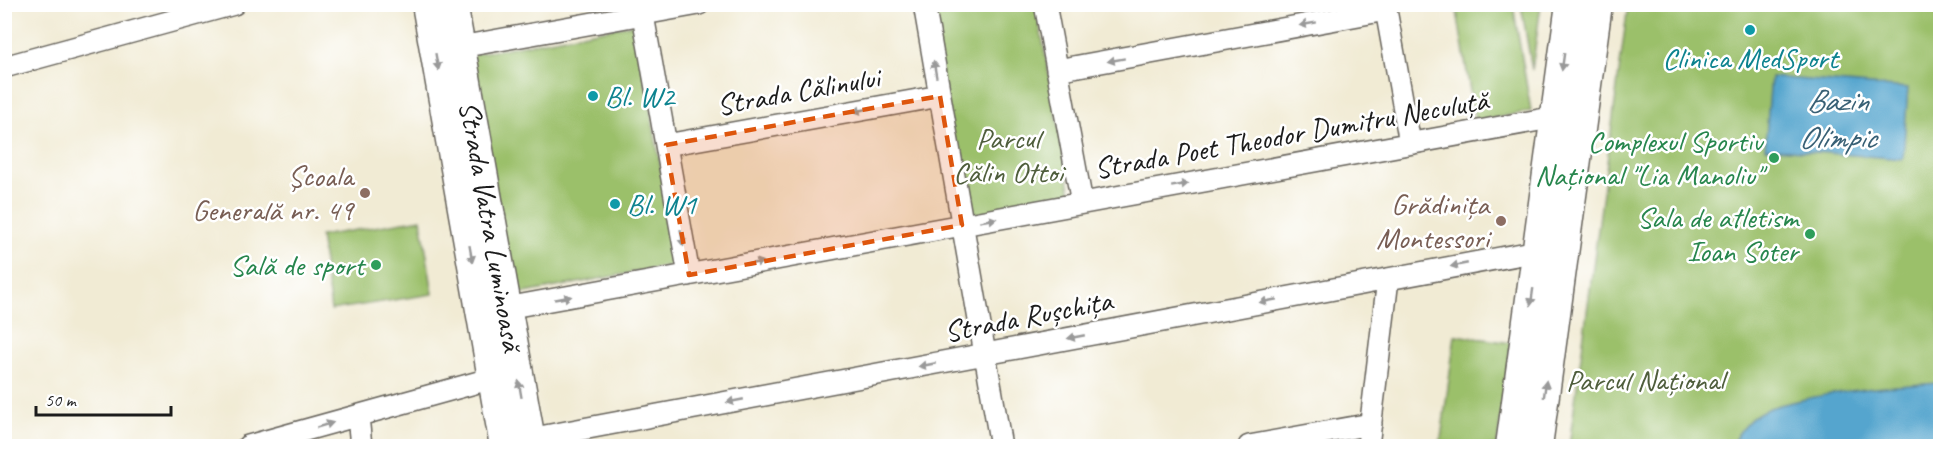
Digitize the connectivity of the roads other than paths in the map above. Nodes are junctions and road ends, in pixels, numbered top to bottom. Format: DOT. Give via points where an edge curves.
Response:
graph roads {
  1 [pos="234,4"];
  2 [pos="427,4"];
  3 [pos="452,4"];
  4 [pos="699,4"];
  5 [pos="924,4"];
  6 [pos="1045,4"];
  7 [pos="1571,4"];
  8 [pos="1597,4"];
  9 [pos="1386,7"];
  10 [pos="643,15"];
  11 [pos="460,47"];
  12 [pos="4,67"];
  13 [pos="1057,70"];
  14 [pos="940,96"];
  15 [pos="1568,118"];
  16 [pos="1410,143"];
  17 [pos="666,145"];
  18 [pos="1082,203"];
  19 [pos="962,225"];
  20 [pos="1550,253"];
  21 [pos="689,275"];
  22 [pos="1388,279"];
  23 [pos="506,308"];
  24 [pos="984,354"];
  25 [pos="493,378"];
  26 [pos="358,416"];
  27 [pos="1371,424"];
  28 [pos="522,444"];
  29 [pos="248,447"];
  30 [pos="361,447"];
  31 [pos="1000,447"];
  32 [pos="1249,447"];
  33 [pos="1368,447"];
  34 [pos="1511,447"];
  35 [pos="1537,447"];
  1 -- 12 [label="street"];
  2 -- 25 [label="street, Strada Vatra Luminoasă, one-way"];
  3 -- 11 [label="street, Strada Vatra Luminoasă"];
  4 -- 10 [label="street"];
  14 -- 5 [label="street, one-way"];
  6 -- 13 [label="street"];
  7 -- 15 [label="street, one-way"];
  8 -- 15 [label="street"];
  9 -- 13 [label="street, one-way"];
  9 -- 16 [label="street"];
  10 -- 11 [label="street"];
  10 -- 17 [label="street"];
  11 -- 23 [label="street, Strada Vatra Luminoasă"];
  13 -- 18 [label="street"];
  14 -- 17 [label="street, Strada Călinului, one-way"];
  14 -- 19 [label="street"];
  15 -- 16 [label="street, Strada Poet Theodor Dumitru Neculuță"];
  15 -- 20 [label="street"];
  18 -- 16 [label="street, Strada Poet Theodor Dumitru Neculuță, one-way"];
  17 -- 21 [label="street, one-way"];
  19 -- 18 [label="street, Strada Poet Theodor Dumitru Neculuță, one-way"];
  21 -- 19 [label="street, Strada Poet Theodor Dumitru Neculuță, one-way"];
  19 -- 24 [label="street"];
  20 -- 22 [label="street, Strada Rușchița, one-way"];
  20 -- 34 [label="street, one-way"];
  35 -- 20 [label="street, one-way"];
  23 -- 21 [label="street, Strada Poet Theodor Dumitru Neculuță, one-way"];
  22 -- 24 [label="street, Strada Rușchița, one-way"];
  22 -- 27 [label="street"];
  28 -- 23 [label="street, Strada Vatra Luminoasă, one-way"];
  24 -- 28 [label="street, Strada Rușchița, one-way"];
  24 -- 31 [label="street"];
  25 -- 26 [label="street"];
  25 -- 28 [label="street, Strada Vatra Luminoasă"];
  29 -- 26 [label="street, one-way"];
  26 -- 30 [label="street"];
  27 -- 32 [label="street"];
  27 -- 33 [label="street"];
}
